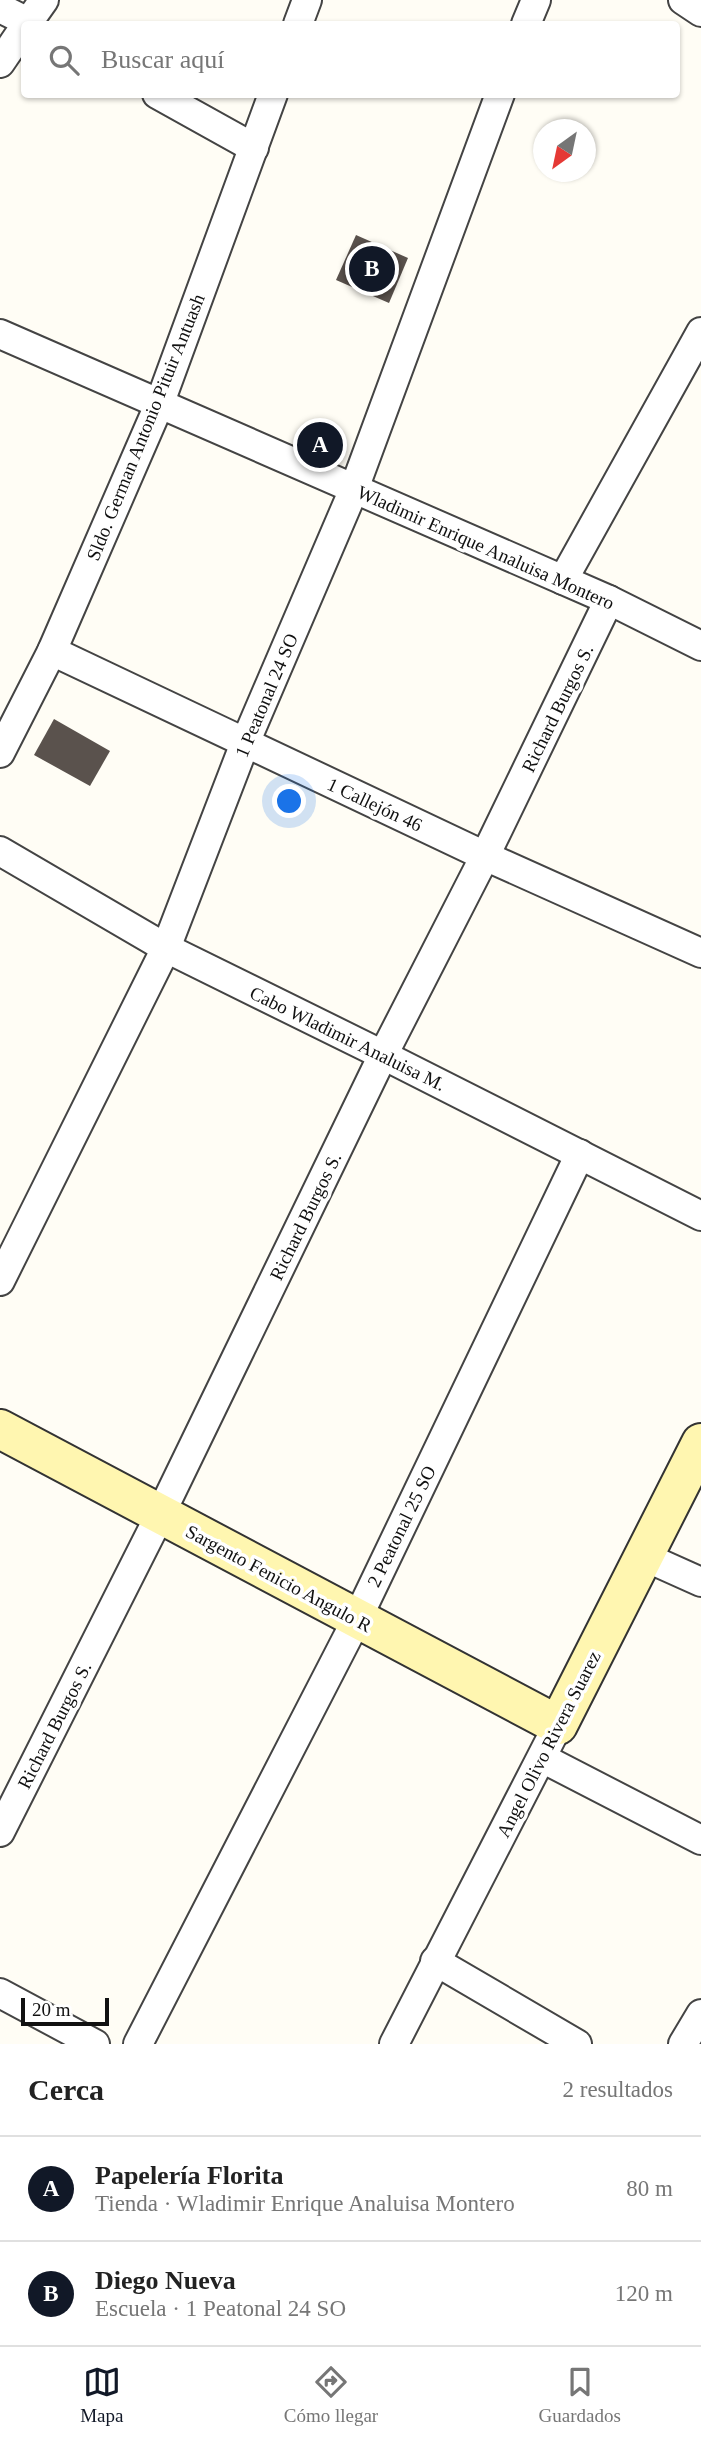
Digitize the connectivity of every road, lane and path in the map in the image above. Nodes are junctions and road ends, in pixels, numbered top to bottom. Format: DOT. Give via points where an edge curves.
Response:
graph roads {
  1 [pos="307,0"];
  2 [pos="536,0"];
  3 [pos="683,0"];
  4 [pos="0,8"];
  5 [pos="701,12"];
  6 [pos="31,20"];
  7 [pos="299,21"];
  8 [pos="527,21"];
  9 [pos="21,34"];
  10 [pos="0,63"];
  11 [pos="165,98"];
  12 [pos="272,98"];
  13 [pos="499,98"];
  14 [pos="254,148"];
  15 [pos="701,332"];
  16 [pos="0,334"];
  17 [pos="159,405"];
  18 [pos="354,489"];
  19 [pos="563,580"];
  20 [pos="609,600"];
  21 [pos="701,646"];
  22 [pos="52,651"];
  23 [pos="245,743"];
  24 [pos="0,753"];
  25 [pos="0,851"];
  26 [pos="485,856"];
  27 [pos="166,948"];
  28 [pos="701,953"];
  29 [pos="383,1055"];
  30 [pos="580,1154"];
  31 [pos="701,1216"];
  32 [pos="0,1281"];
  33 [pos="0,1429"];
  34 [pos="701,1444"];
  35 [pos="160,1515"];
  36 [pos="643,1556"];
  37 [pos="701,1582"];
  38 [pos="357,1619"];
  39 [pos="550,1742"];
  40 [pos="0,1832"];
  41 [pos="701,1840"];
  42 [pos="435,1961"];
  43 [pos="0,1993"];
  44 [pos="701,2014"];
  45 [pos="95,2044"];
  46 [pos="138,2044"];
  47 [pos="394,2044"];
  48 [pos="578,2044"];
  49 [pos="683,2044"];
  1 -- 7 [label="street"];
  2 -- 8 [label="street"];
  3 -- 5 [label="street"];
  4 -- 6 [label="street"];
  9 -- 10 [label="street"];
  11 -- 14 [label="street"];
  12 -- 14 [label="street, Sldo. German Antonio Pituir Antuash"];
  13 -- 18 [label="street, 1 Peatonal 24 SO"];
  14 -- 17 [label="street, Sldo. German Antonio Pituir Antuash"];
  15 -- 19 [label="street"];
  16 -- 17 [label="street, Wladimir Enrique Analuisa Montero"];
  17 -- 18 [label="street, Wladimir Enrique Analuisa Montero"];
  17 -- 22 [label="street, Sldo. German Antonio Pituir Antuash"];
  18 -- 19 [label="street, Wladimir Enrique Analuisa Montero"];
  18 -- 23 [label="street, 1 Peatonal 24 SO"];
  19 -- 20 [label="street, Wladimir Enrique Analuisa Montero"];
  20 -- 21 [label="street, Wladimir Enrique Analuisa Montero"];
  20 -- 26 [label="street, Richard Burgos S."];
  22 -- 23 [label="street, 1 Callejón 46"];
  22 -- 24 [label="street, Sldo. German Antonio Pituir Antuash"];
  23 -- 26 [label="street, 1 Callejón 46"];
  23 -- 27 [label="street, 1 Peatonal 24 SO"];
  25 -- 27 [label="street, Cabo Wladimir Analuisa M."];
  26 -- 28 [label="street, 1 Callejón 46"];
  26 -- 29 [label="street, Richard Burgos S."];
  27 -- 29 [label="street, Cabo Wladimir Analuisa M."];
  27 -- 32 [label="street, 1 Peatonal 24 SO"];
  29 -- 30 [label="street, Cabo Wladimir Analuisa M."];
  29 -- 35 [label="street, Richard Burgos S."];
  30 -- 31 [label="street, Cabo Wladimir Analuisa M."];
  30 -- 38 [label="street, 2 Peatonal 25 SO"];
  33 -- 35 [label="street, Sargento Fenicio Angulo R"];
  34 -- 36 [label="street, Angel Olivo Rivera Suarez"];
  35 -- 38 [label="street, Sargento Fenicio Angulo R"];
  35 -- 40 [label="street, Richard Burgos S."];
  36 -- 37 [label="street"];
  36 -- 39 [label="street, Angel Olivo Rivera Suarez"];
  38 -- 39 [label="street, Sargento Fenicio Angulo R"];
  38 -- 46 [label="street, 2 Peatonal 25 SO"];
  39 -- 41 [label="street, Sargento Fenicio Angulo R"];
  39 -- 42 [label="street, Angel Olivo Rivera Suarez"];
  42 -- 47 [label="street, Angel Olivo Rivera Suarez"];
  42 -- 48 [label="street"];
  43 -- 45 [label="street"];
  44 -- 49 [label="street"];
}
